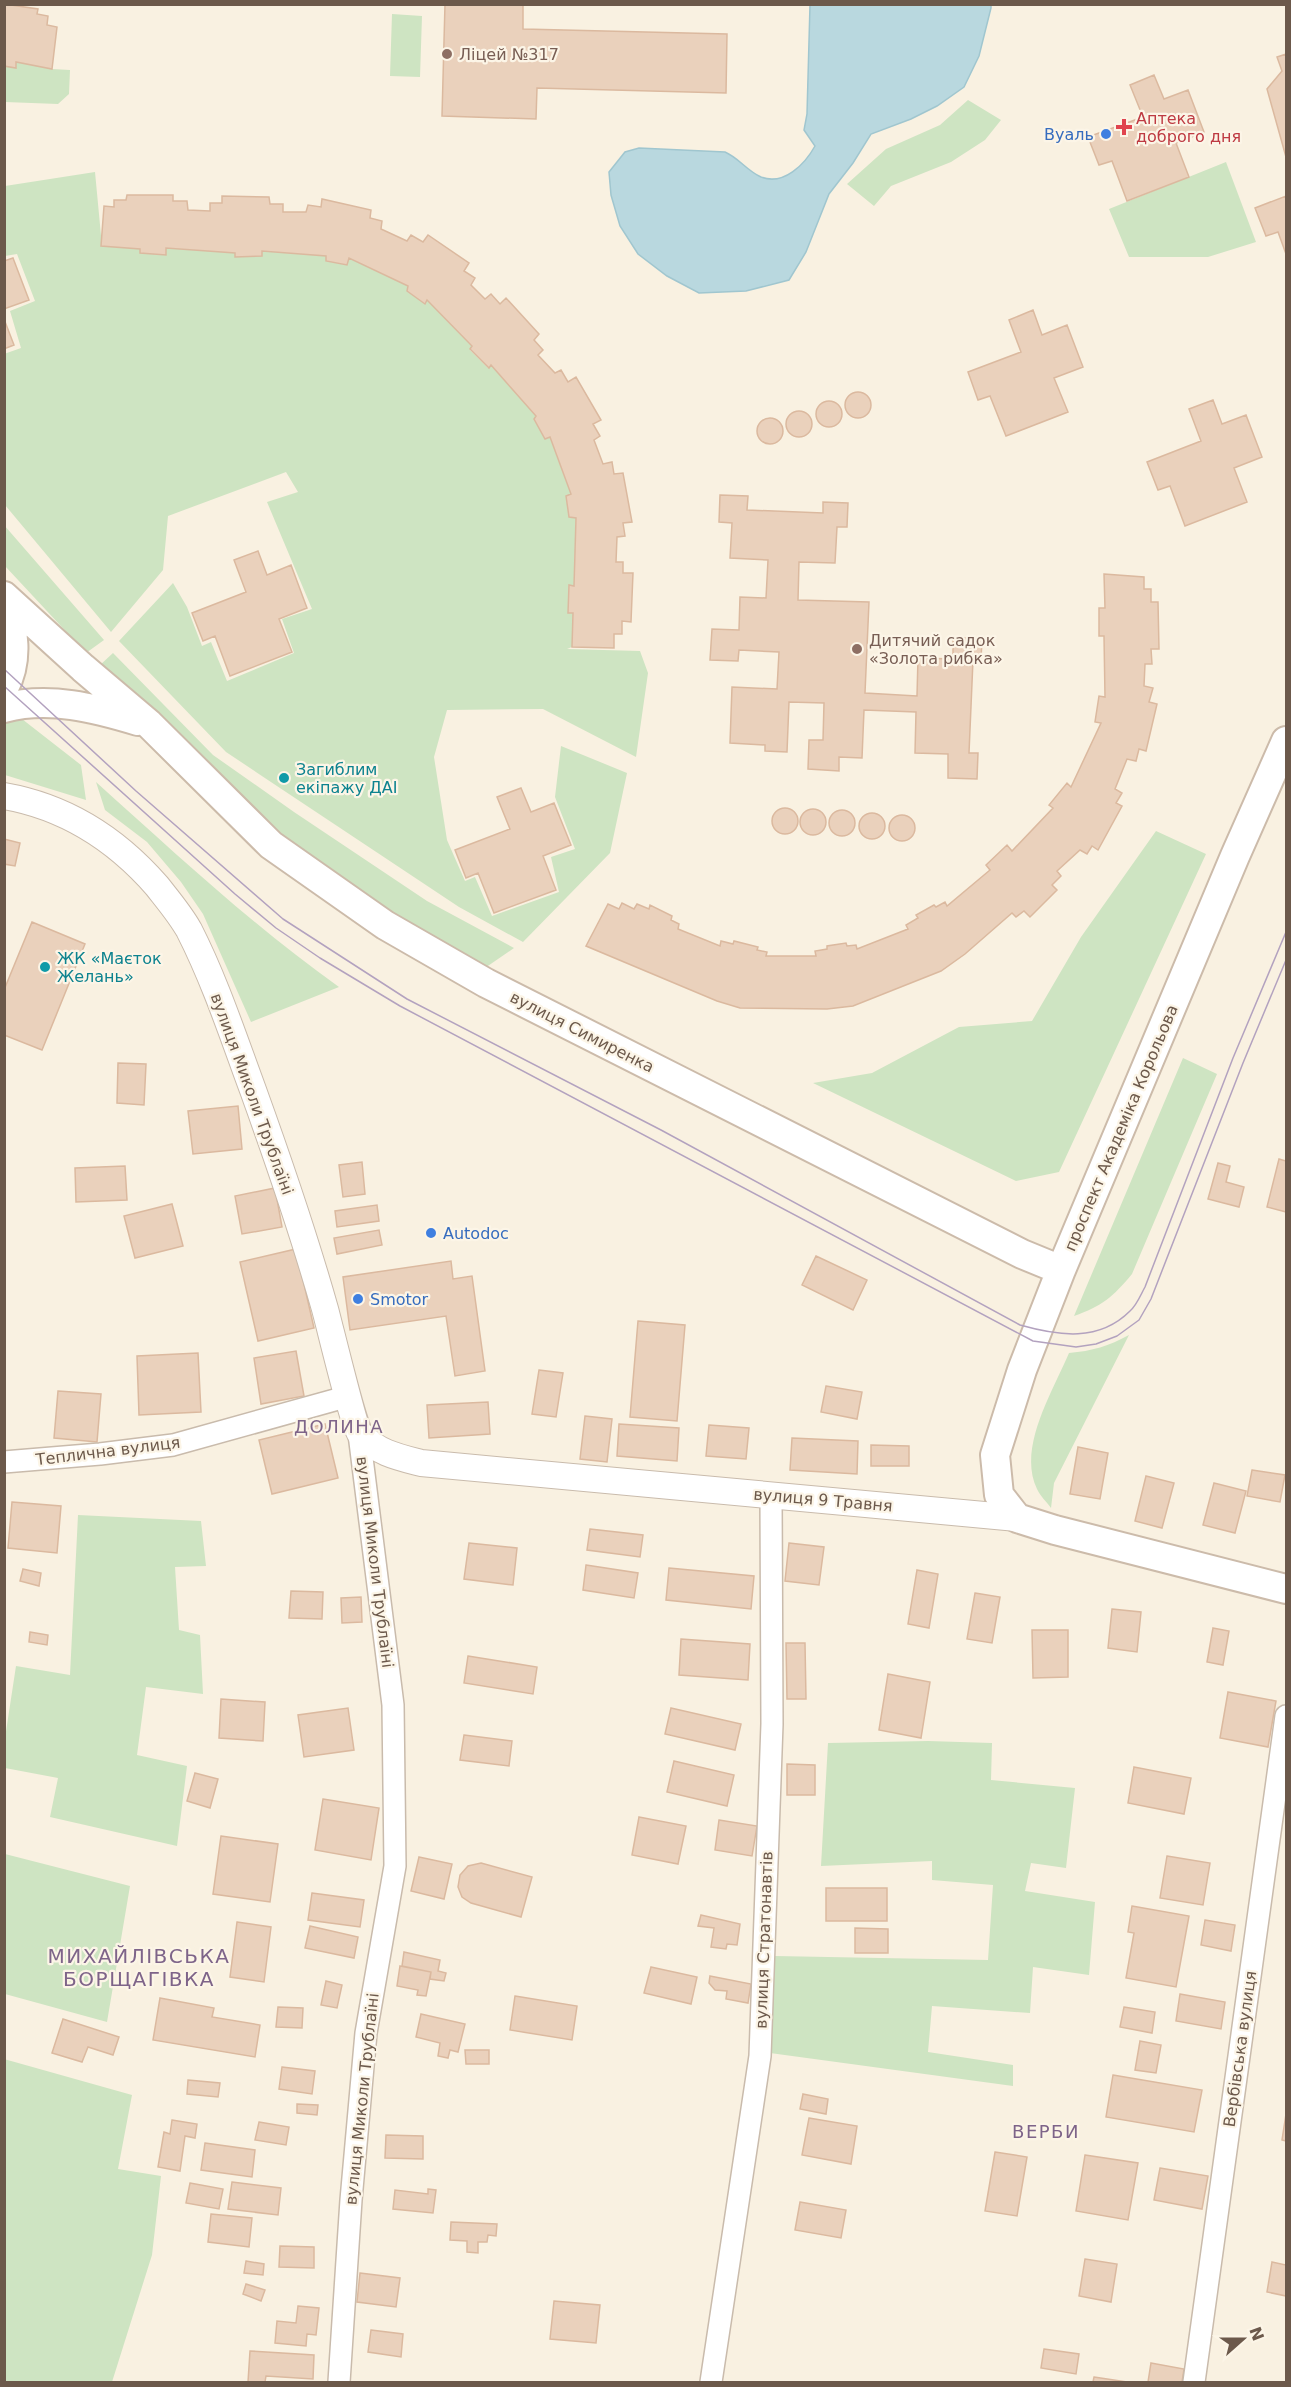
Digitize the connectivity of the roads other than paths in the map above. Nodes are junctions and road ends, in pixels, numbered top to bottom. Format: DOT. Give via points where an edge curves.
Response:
graph roads {
  1 [pos="4,598"];
  2 [pos="4,688"];
  3 [pos="4,708"];
  4 [pos="149,724"];
  5 [pos="1287,741"];
  6 [pos="4,796"];
  7 [pos="1061,1270"];
  8 [pos="349,1396"];
  9 [pos="359,1434"];
  10 [pos="4,1462"];
  11 [pos="771,1495"];
  12 [pos="1017,1518"];
  13 [pos="1287,1589"];
  14 [pos="1287,1716"];
  15 [pos="339,2382"];
  16 [pos="711,2382"];
  17 [pos="1194,2382"];
  1 -- 2 [label="main road" via="13,625 14,647 11,674"];
  1 -- 4 [label="main road, вулиця Симиренка"];
  3 -- 4 [label="main road, вулиця Симиренка" via="23,703 77,706"];
  4 -- 7 [label="main road, вулиця Симиренка" via="271,845 385,925 486,983 1022,1254"];
  5 -- 7 [label="main road, проспект Академіка Корольова"];
  6 -- 8 [label="street, вулиця Миколи Трублаїні" via="80,821 111,841 171,903 188,930 268,1131"];
  7 -- 12 [label="main road, проспект Академіка Корольова" via="1022,1370 995,1455 999,1495"];
  8 -- 9 [label="street, вулиця Миколи Трублаїні"];
  8 -- 10 [label="street, Теплична вулиця" via="173,1445"];
  9 -- 11 [label="street, вулиця 9 Травня" via="385,1454 421,1464"];
  9 -- 15 [label="street, вулиця Миколи Трублаїні" via="393,1705 395,1866 366,2033"];
  11 -- 12 [label="street, вулиця 9 Травня"];
  11 -- 16 [label="street, вулиця Стратонавтів" via="772,1724 760,2056"];
  12 -- 13 [label="main road, вулиця 9 Травня"];
  14 -- 17 [label="street, Вербівська вулиця"];
}
